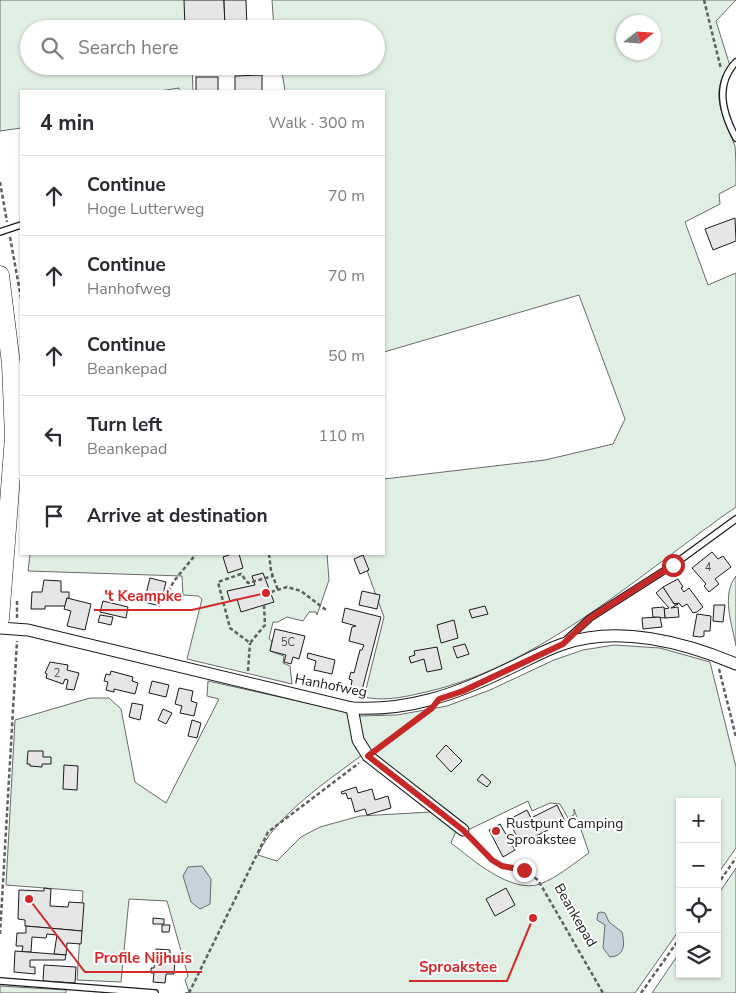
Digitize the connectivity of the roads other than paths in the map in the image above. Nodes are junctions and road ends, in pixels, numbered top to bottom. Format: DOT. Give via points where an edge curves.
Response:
graph roads {
  1 [pos="736,62"];
  2 [pos="736,138"];
  3 [pos="20,225"];
  4 [pos="0,232"];
  5 [pos="0,275"];
  6 [pos="736,519"];
  7 [pos="0,619"];
  8 [pos="0,628"];
  9 [pos="563,644"];
  10 [pos="736,664"];
  11 [pos="352,708"];
  12 [pos="463,830"];
  13 [pos="0,981"];
  14 [pos="155,993"];
  1 -- 2 [label="lane" via="724,82 722,97"];
  3 -- 4 [label="lane"];
  5 -- 7 [label="main road" via="11,364 14,438"];
  6 -- 9 [label="lane" via="673,565 590,618"];
  8 -- 11 [label="street, Hanhofweg" via="17,629"];
  9 -- 10 [label="street, Hanhofweg" via="600,637 637,638 680,644"];
  9 -- 11 [label="street, Hanhofweg" via="439,699 394,708"];
  11 -- 12 [label="street" via="358,740 368,756"];
  13 -- 14 [label="lane"];
}
